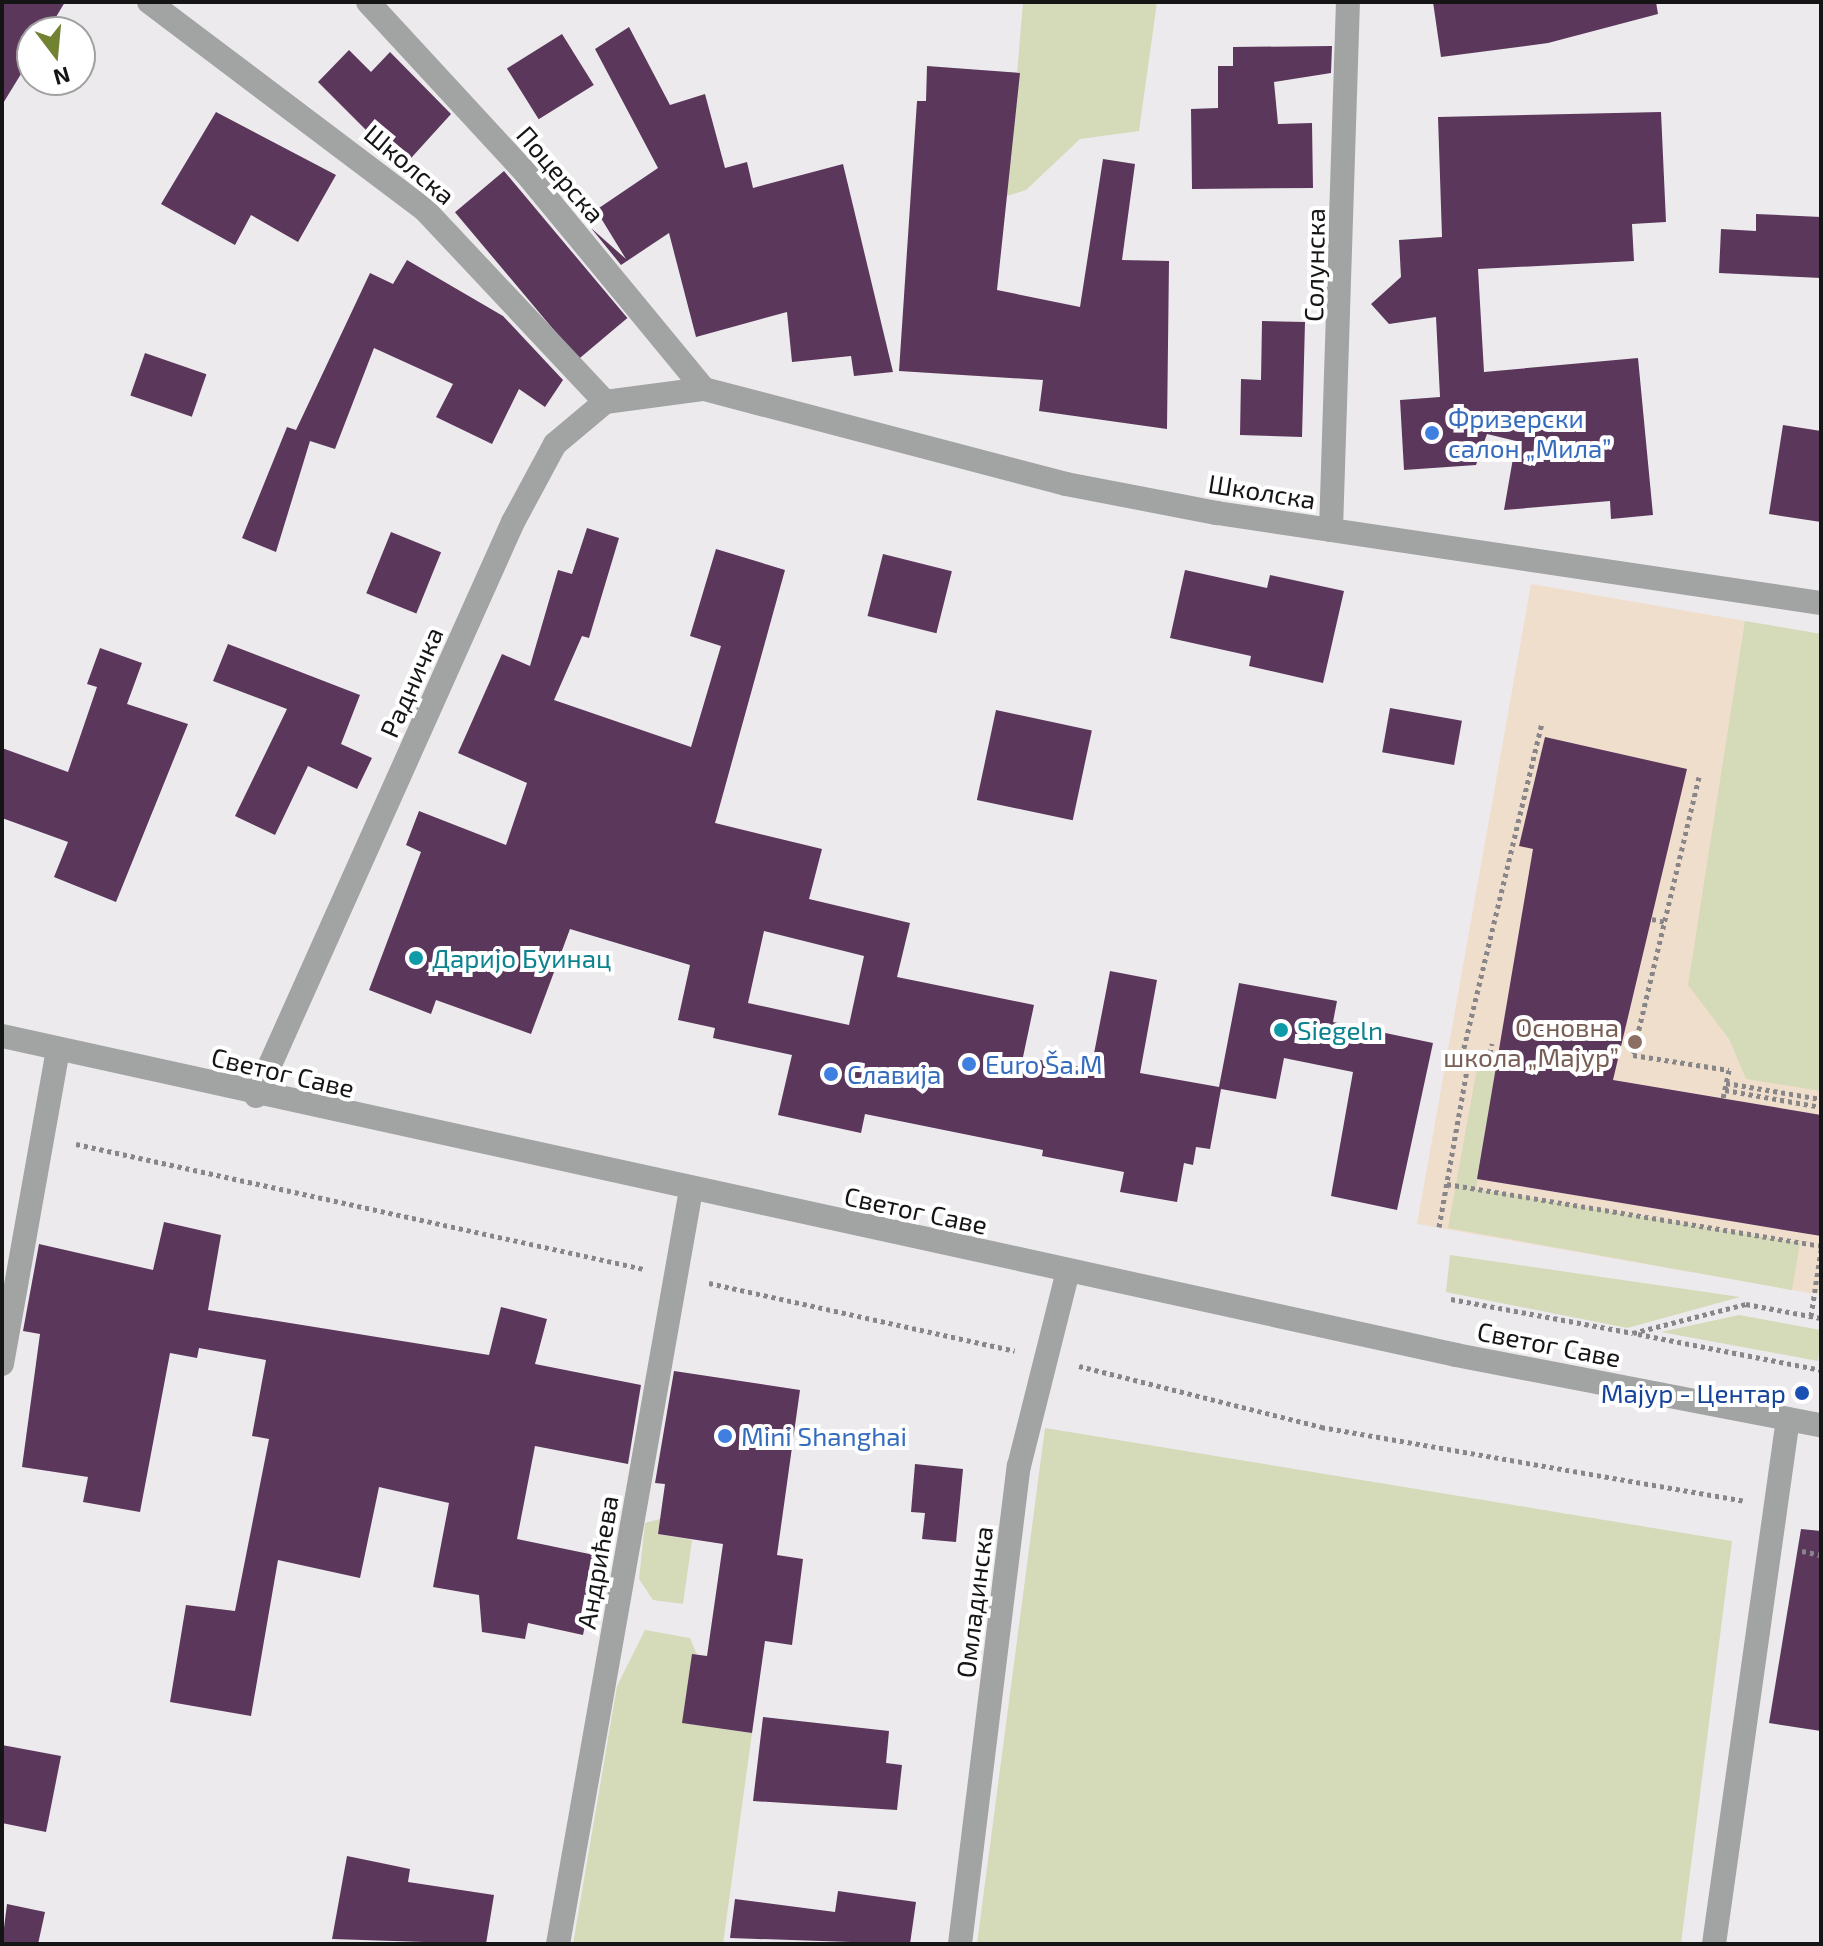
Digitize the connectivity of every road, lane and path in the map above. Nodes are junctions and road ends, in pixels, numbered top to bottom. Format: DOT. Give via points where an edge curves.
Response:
graph roads {
  1 [pos="149,2"];
  2 [pos="368,2"];
  3 [pos="1348,2"];
  4 [pos="704,389"];
  5 [pos="605,402"];
  6 [pos="1331,530"];
  7 [pos="1821,603"];
  8 [pos="1542,724"];
  9 [pos="1699,777"];
  10 [pos="1652,919"];
  11 [pos="1665,922"];
  12 [pos="2,1036"];
  13 [pos="1492,1043"];
  14 [pos="58,1049"];
  15 [pos="1469,1058"];
  16 [pos="1726,1087"];
  17 [pos="256,1096"];
  18 [pos="1723,1098"];
  19 [pos="1821,1099"];
  20 [pos="1821,1107"];
  21 [pos="64,1141"];
  22 [pos="1447,1184"];
  23 [pos="691,1190"];
  24 [pos="1439,1227"];
  25 [pos="1821,1248"];
  26 [pos="656,1271"];
  27 [pos="1068,1271"];
  28 [pos="700,1281"];
  29 [pos="1451,1299"];
  30 [pos="1811,1316"];
  31 [pos="1821,1318"];
  32 [pos="1633,1333"];
  33 [pos="1030,1355"];
  34 [pos="2,1364"];
  35 [pos="1072,1365"];
  36 [pos="1821,1370"];
  37 [pos="1788,1419"];
  38 [pos="1821,1425"];
  39 [pos="1777,1507"];
  40 [pos="558,1944"];
  41 [pos="960,1944"];
  42 [pos="1714,1944"];
  1 -- 5 [label="street, Школска" via="425,210"];
  2 -- 4 [label="street, Поцерска" via="525,172"];
  3 -- 6 [label="street, Солунска"];
  4 -- 5 [label="street"];
  4 -- 6 [label="street, Школска" via="1066,484"];
  5 -- 17 [label="street, Радничка" via="555,444 513,522"];
  6 -- 7 [label="street, Школска"];
  8 -- 15 [label="path" via="1462,1056"];
  9 -- 11 [label="path"];
  10 -- 11 [label="path"];
  11 -- 16 [label="path" via="1633,1055 1729,1070"];
  12 -- 14 [label="street, Светог Саве"];
  13 -- 15 [label="path" via="1488,1061"];
  14 -- 17 [label="street, Светог Саве"];
  14 -- 34 [label="street"];
  15 -- 22 [label="path"];
  16 -- 18 [label="path"];
  16 -- 19 [label="path"];
  16 -- 20 [label="path"];
  17 -- 23 [label="street, Светог Саве"];
  21 -- 26 [label="path"];
  22 -- 24 [label="path"];
  22 -- 25 [label="path"];
  23 -- 27 [label="street, Светог Саве"];
  23 -- 40 [label="street, Андрићева"];
  25 -- 30 [label="path"];
  27 -- 37 [label="street, Светог Саве"];
  27 -- 41 [label="street, Омладинска" via="1019,1466"];
  28 -- 33 [label="path"];
  29 -- 32 [label="path"];
  30 -- 31 [label="path"];
  30 -- 32 [label="path" via="1746,1304"];
  32 -- 36 [label="path"];
  35 -- 39 [label="path" via="1336,1430"];
  37 -- 38 [label="street, Светог Саве"];
  37 -- 39 [label="street"];
  39 -- 42 [label="street"];
}
